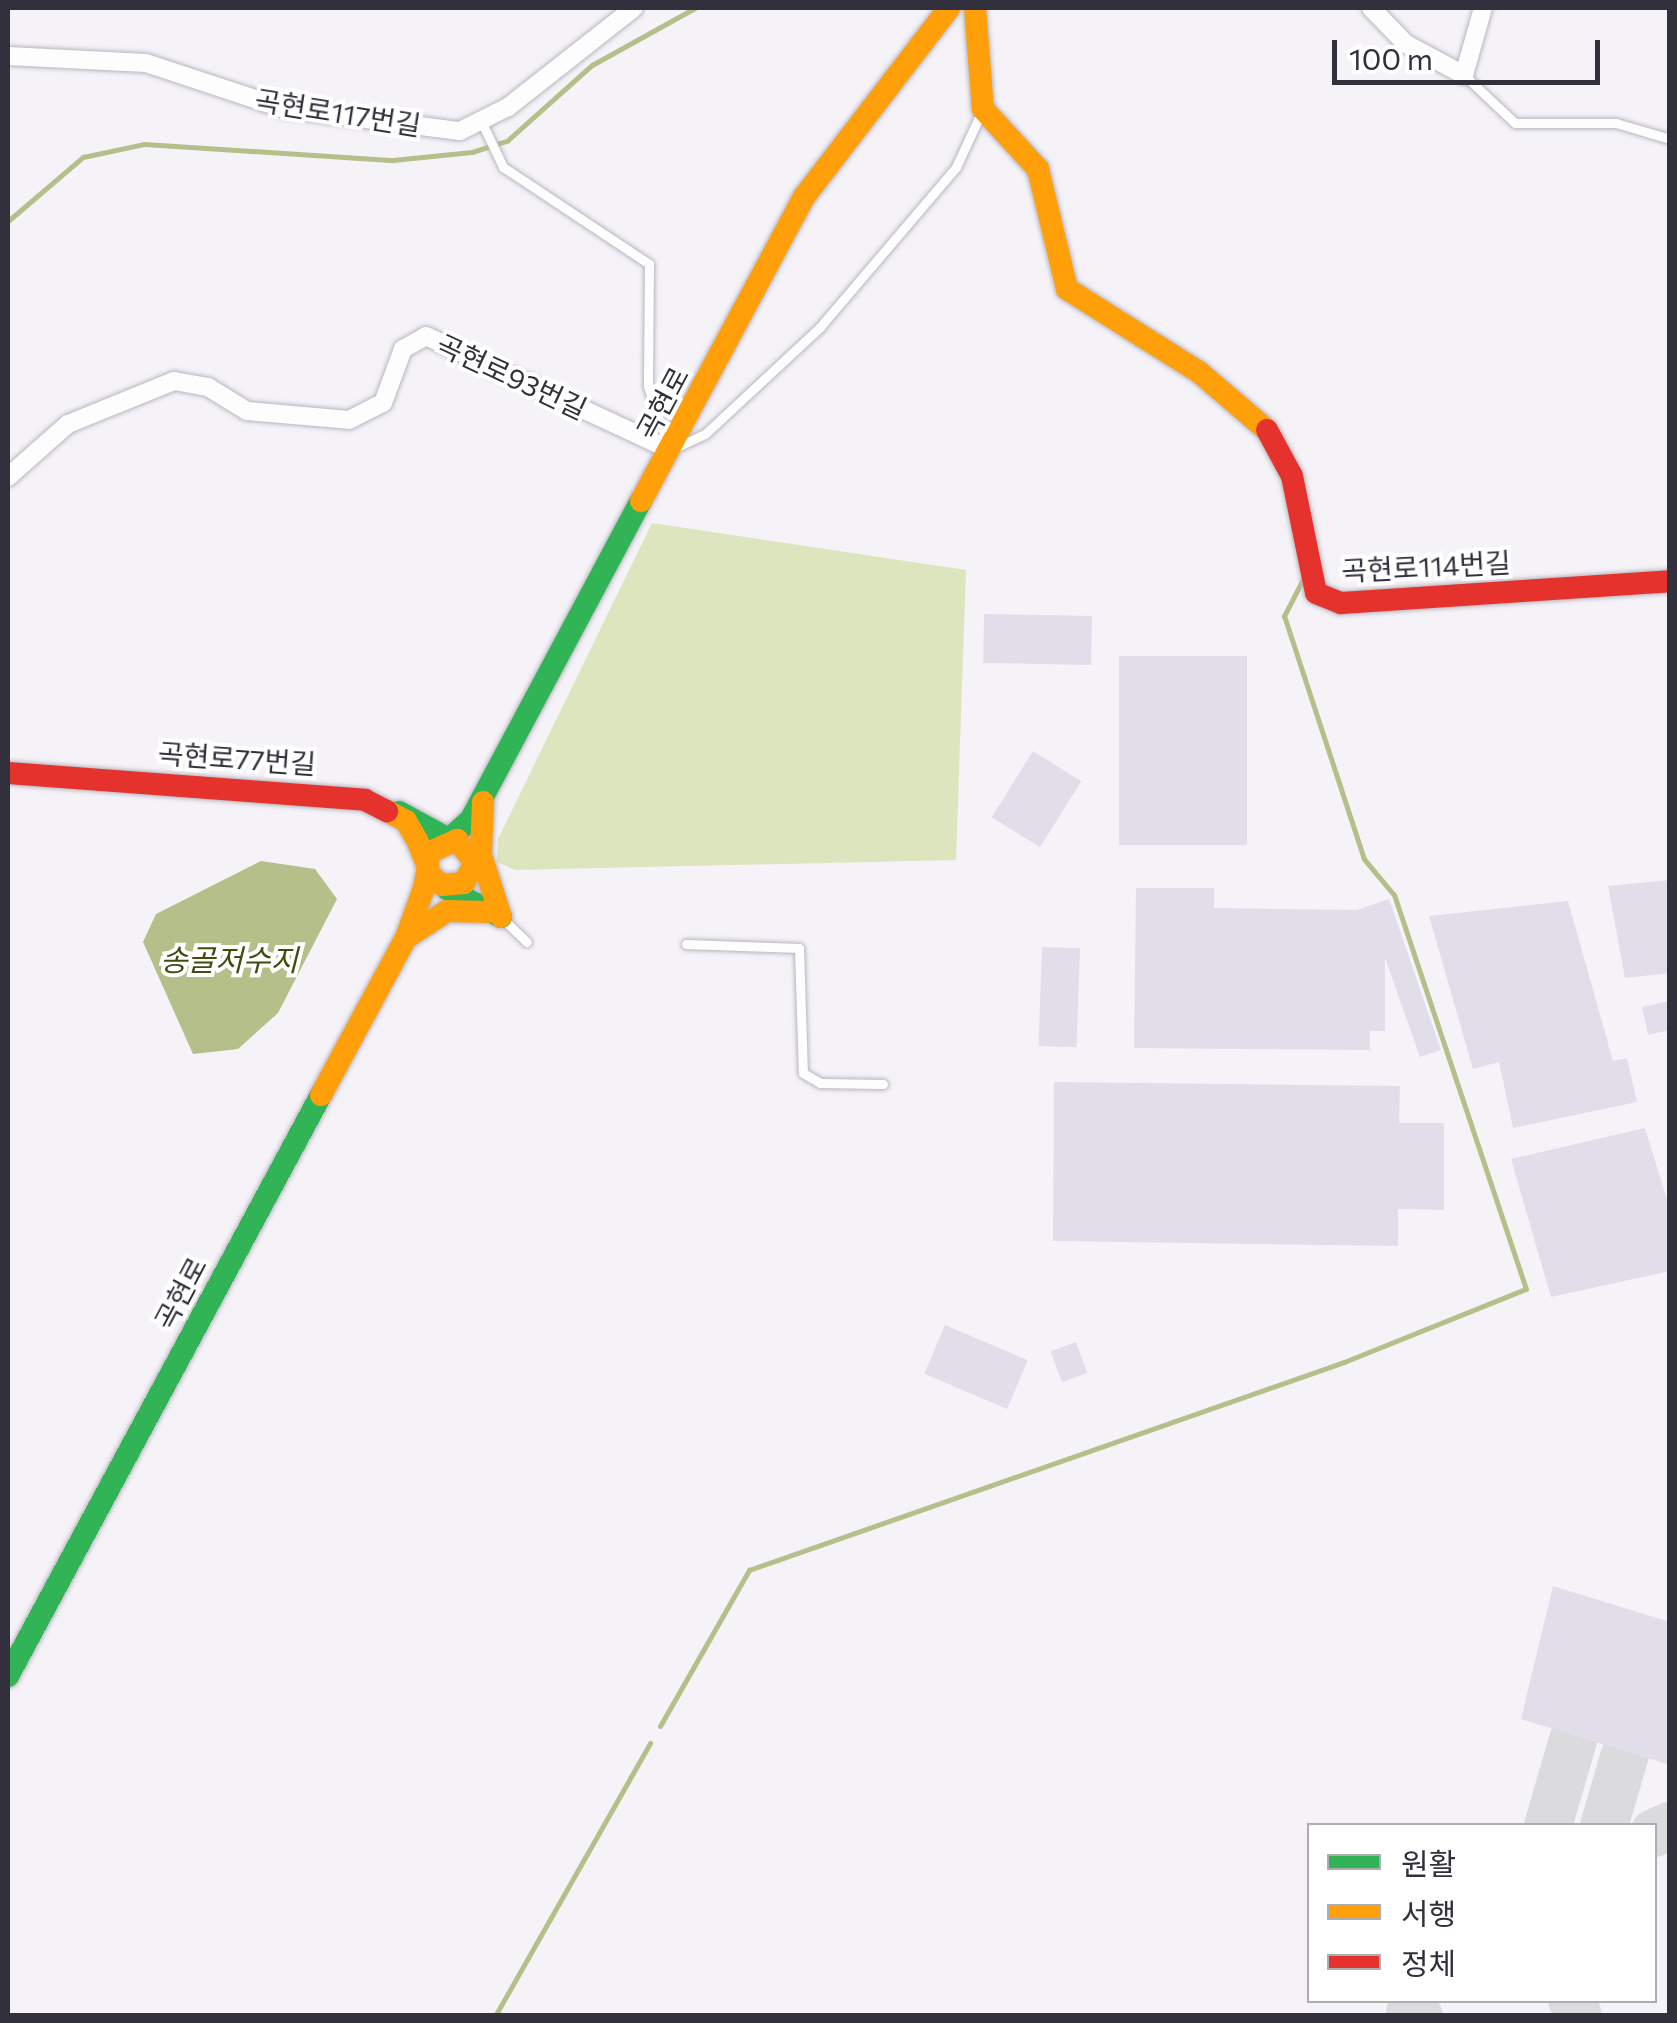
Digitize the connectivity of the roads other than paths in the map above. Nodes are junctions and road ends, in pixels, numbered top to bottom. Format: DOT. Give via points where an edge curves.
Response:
graph roads {
  1 [pos="634,8"];
  2 [pos="949,8"];
  3 [pos="975,8"];
  4 [pos="1371,8"];
  5 [pos="1482,8"];
  6 [pos="8,56"];
  7 [pos="1464,74"];
  8 [pos="983,109"];
  9 [pos="483,124"];
  10 [pos="1670,139"];
  11 [pos="671,450"];
  12 [pos="8,477"];
  13 [pos="1670,581"];
  14 [pos="8,773"];
  15 [pos="483,798"];
  16 [pos="382,804"];
  17 [pos="449,839"];
  18 [pos="479,865"];
  19 [pos="428,867"];
  20 [pos="450,887"];
  21 [pos="501,917"];
  22 [pos="406,938"];
  23 [pos="526,942"];
  24 [pos="686,944"];
  25 [pos="883,1084"];
  26 [pos="8,1676"];
  1 -- 9 [label="street"];
  2 -- 11 [label="main road, 곡현로" via="832,150"];
  3 -- 8 [label="main road"];
  4 -- 7 [label="street" via="1406,44"];
  5 -- 7 [label="street"];
  6 -- 9 [label="street, 곡현로117번길" via="119,59 282,108 460,131"];
  7 -- 10 [label="lane" via="1515,123 1616,123"];
  8 -- 11 [label="lane" via="956,167 820,327 705,434"];
  8 -- 13 [label="main road, 곡현로114번길" via="1038,168 1067,289 1199,372 1282,449 1312,582 1324,600"];
  9 -- 11 [label="lane" via="504,168 648,264 648,386"];
  11 -- 12 [label="street, 곡현로93번길" via="426,336 403,349 383,403 349,420 248,411 208,387 174,381 68,424"];
  11 -- 15 [label="main road, 곡현로"];
  14 -- 16 [label="main road, 곡현로77번길"];
  15 -- 16 [label="main road, 곡현로77번길" via="446,815"];
  15 -- 17 [label="main road, 곡현로"];
  15 -- 18 [label="main road"];
  16 -- 17 [label="main road"];
  16 -- 19 [label="main road" via="406,820"];
  16 -- 22 [label="main road" via="413,864"];
  17 -- 18 [label="main road" via="470,848"];
  17 -- 19 [label="main road, 곡현로" via="435,846"];
  18 -- 20 [label="main road"];
  18 -- 21 [label="main road"];
  19 -- 20 [label="main road"];
  19 -- 22 [label="main road, 곡현로"];
  20 -- 21 [label="main road"];
  20 -- 22 [label="main road"];
  21 -- 22 [label="main road" via="447,911"];
  21 -- 23 [label="lane"];
  22 -- 26 [label="main road, 곡현로"];
  24 -- 25 [label="lane" via="800,948 803,1073 820,1083"];
}
